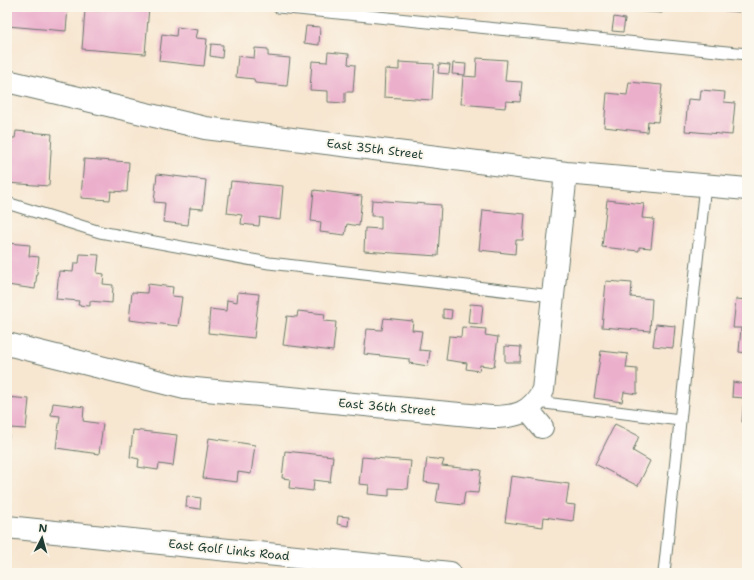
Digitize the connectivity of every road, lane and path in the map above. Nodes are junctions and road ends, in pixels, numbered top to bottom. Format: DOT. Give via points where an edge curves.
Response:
graph roads {
  1 [pos="278,7"];
  2 [pos="747,54"];
  3 [pos="7,81"];
  4 [pos="566,173"];
  5 [pos="705,185"];
  6 [pos="747,189"];
  7 [pos="7,203"];
  8 [pos="553,296"];
  9 [pos="7,344"];
  10 [pos="533,405"];
  11 [pos="680,420"];
  12 [pos="542,427"];
  13 [pos="7,527"];
  14 [pos="450,573"];
  15 [pos="664,573"];
  1 -- 2 [label="lane"];
  3 -- 4 [label="street, East 35th Street" via="205,128"];
  4 -- 5 [label="street, East 35th Street"];
  4 -- 8 [label="street"];
  5 -- 6 [label="street, East 35th Street"];
  5 -- 11 [label="lane"];
  7 -- 8 [label="lane" via="100,232 269,263"];
  8 -- 10 [label="street" via="543,390"];
  9 -- 10 [label="street, East 36th Street" via="185,388 491,417 511,417"];
  10 -- 11 [label="lane" via="551,404"];
  10 -- 12 [label="street"];
  11 -- 15 [label="lane"];
  13 -- 14 [label="street, East Golf Links Road"];
}
